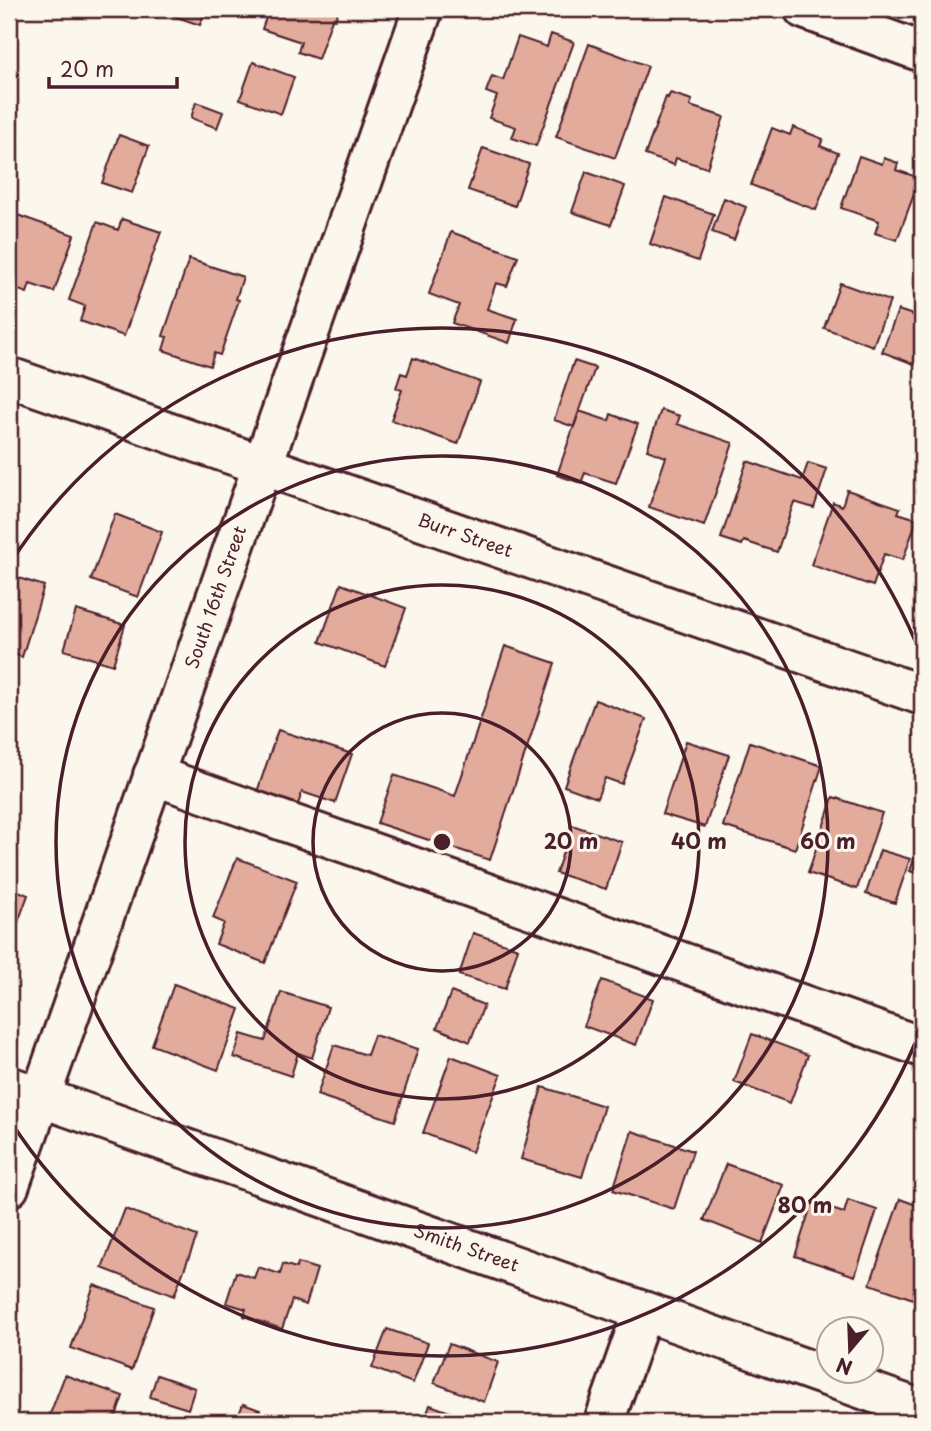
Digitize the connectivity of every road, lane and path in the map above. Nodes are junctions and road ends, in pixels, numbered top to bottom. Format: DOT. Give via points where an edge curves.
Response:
graph roads {
  1 [pos="423,9"];
  2 [pos="804,9"];
  3 [pos="922,52"];
  4 [pos="9,377"];
  5 [pos="263,465"];
  6 [pos="922,695"];
  7 [pos="153,775"];
  8 [pos="922,1047"];
  9 [pos="24,1092"];
  10 [pos="9,1187"];
  11 [pos="643,1311"];
  12 [pos="922,1410"];
  13 [pos="604,1422"];
  1 -- 5 [label="street, South 16th Street"];
  2 -- 3 [label="street"];
  4 -- 5 [label="street, Burr Street"];
  5 -- 6 [label="street, Burr Street"];
  5 -- 7 [label="street, South 16th Street"];
  7 -- 8 [label="street"];
  7 -- 9 [label="street, South 16th Street"];
  9 -- 10 [label="street, South 16th Street"];
  9 -- 11 [label="street, Smith Street"];
  11 -- 12 [label="street, Smith Street"];
  11 -- 13 [label="street"];
}
